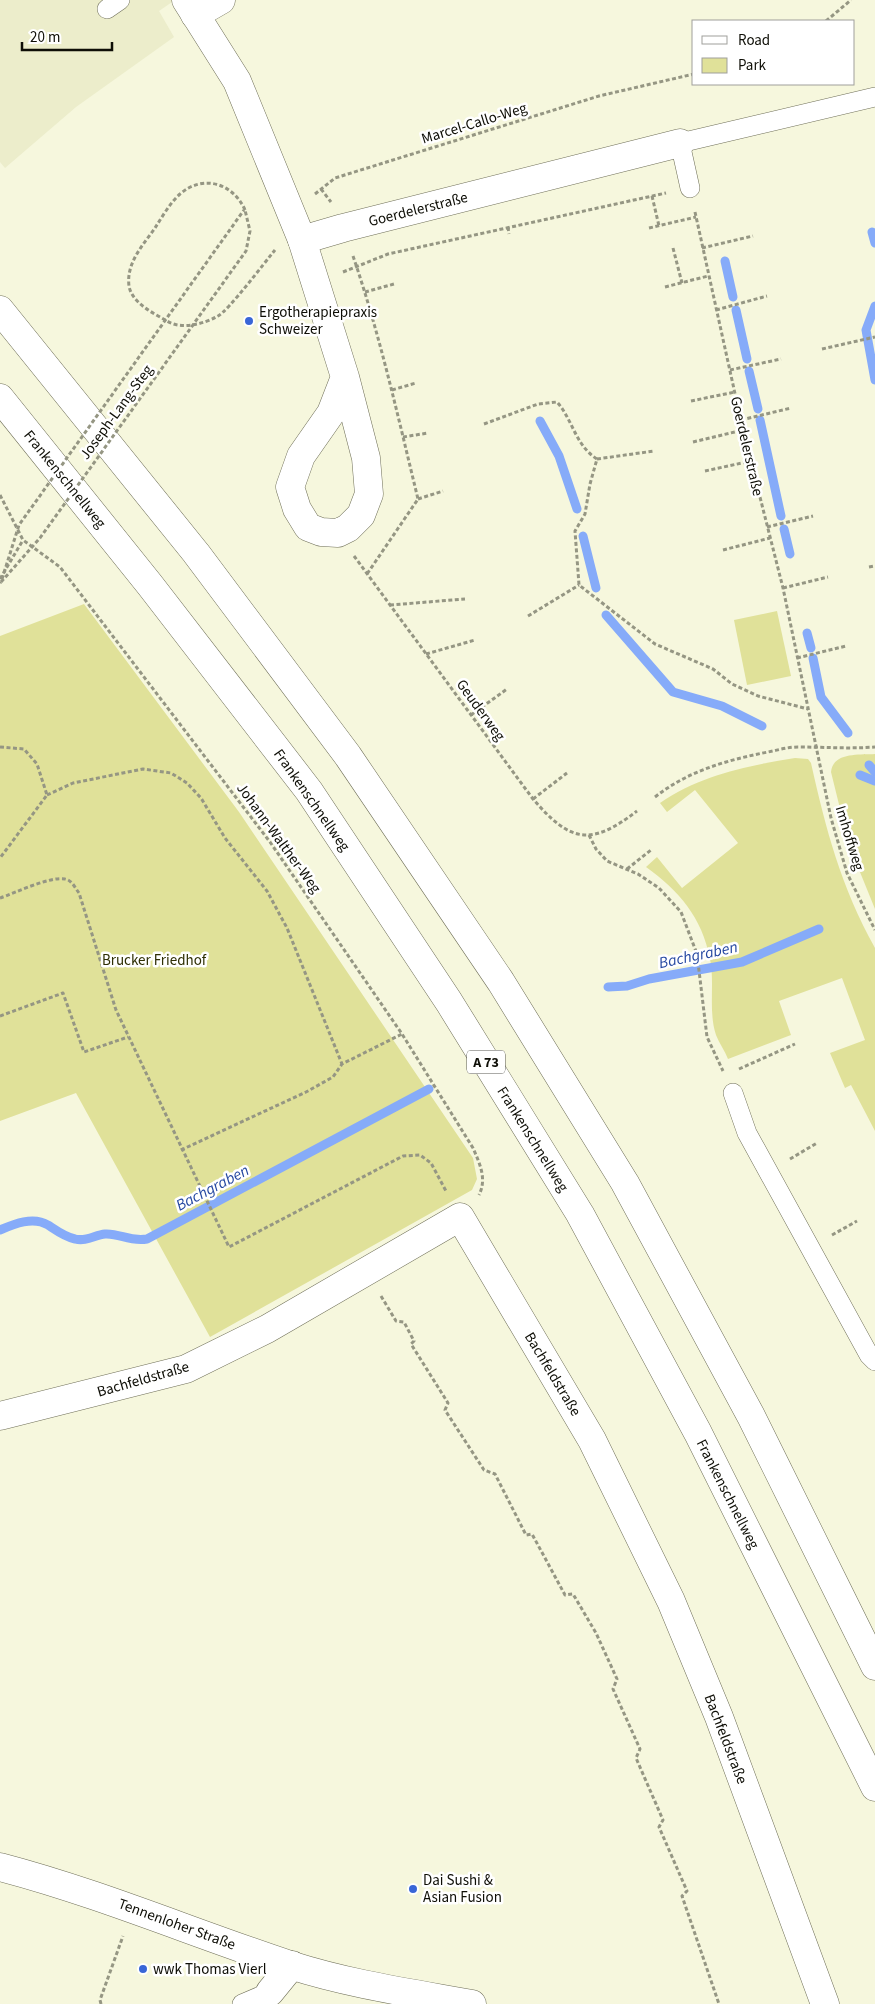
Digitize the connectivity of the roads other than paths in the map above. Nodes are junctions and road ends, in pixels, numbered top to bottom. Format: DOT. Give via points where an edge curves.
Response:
graph roads {
  1 [pos="221,0"];
  2 [pos="191,8"];
  3 [pos="875,97"];
  4 [pos="680,143"];
  5 [pos="690,188"];
  6 [pos="302,240"];
  7 [pos="0,310"];
  8 [pos="344,377"];
  9 [pos="0,398"];
  10 [pos="734,1093"];
  11 [pos="875,1361"];
  12 [pos="0,1416"];
  13 [pos="875,1666"];
  14 [pos="875,1788"];
  15 [pos="0,1867"];
  16 [pos="292,1966"];
  17 [pos="270,1992"];
  18 [pos="242,2004"];
  19 [pos="472,2004"];
  20 [pos="826,2004"];
  1 -- 2 [label="main road"];
  2 -- 6 [label="main road" via="237,81"];
  3 -- 4 [label="lane, Goerdelerstraße"];
  4 -- 5 [label="lane"];
  4 -- 6 [label="main road, Goerdelerstraße"];
  6 -- 8 [label="main road"];
  7 -- 13 [label="main road" via="196,553 348,756 501,982 625,1183 751,1416"];
  8 -- 8 [label="main road" via="366,458 369,494 361,515 348,528 338,533 321,532 308,527 297,509 290,487 302,456 331,413"];
  9 -- 14 [label="main road, Frankenschnellweg / A 73" via="309,791 448,1002 580,1214 698,1433"];
  10 -- 11 [label="lane" via="747,1134 868,1355"];
  12 -- 20 [label="main road, Bachfeldstraße" via="186,1369 267,1329 460,1217 592,1440 670,1601 718,1717"];
  15 -- 16 [label="main road, Tennenloher Straße" via="63,1883"];
  16 -- 17 [label="main road"];
  16 -- 19 [label="main road, Tennenloher Straße" via="379,1987"];
  17 -- 18 [label="lane"];
}
